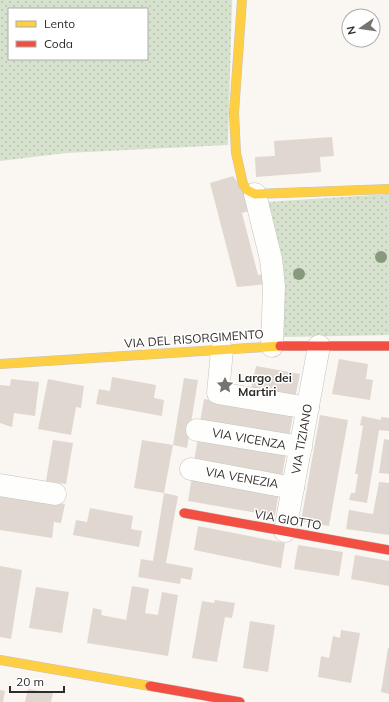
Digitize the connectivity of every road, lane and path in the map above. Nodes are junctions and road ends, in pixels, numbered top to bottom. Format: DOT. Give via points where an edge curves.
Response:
graph roads {
  1 [pos="242,0"];
  2 [pos="389,189"];
  3 [pos="255,194"];
  4 [pos="272,346"];
  5 [pos="319,346"];
  6 [pos="389,346"];
  7 [pos="222,350"];
  8 [pos="0,364"];
  9 [pos="308,408"];
  10 [pos="197,430"];
  11 [pos="301,447"];
  12 [pos="191,469"];
  13 [pos="0,485"];
  14 [pos="293,488"];
  15 [pos="55,494"];
  16 [pos="184,513"];
  17 [pos="286,532"];
  18 [pos="389,550"];
  19 [pos="0,660"];
  20 [pos="240,702"];
  1 -- 3 [label="street" via="234,113 236,153 243,184 247,190"];
  2 -- 3 [label="street"];
  3 -- 4 [label="street" via="271,259 274,286"];
  4 -- 5 [label="street, VIA DEL RISORGIMENTO"];
  4 -- 7 [label="street, VIA DEL RISORGIMENTO"];
  5 -- 6 [label="street, VIA DEL RISORGIMENTO"];
  5 -- 9 [label="street, VIA TIZIANO"];
  7 -- 8 [label="street, VIA DEL RISORGIMENTO"];
  7 -- 9 [label="street" via="218,393"];
  9 -- 11 [label="street, VIA TIZIANO"];
  10 -- 11 [label="street, VIA VICENZA"];
  11 -- 14 [label="street, VIA TIZIANO"];
  12 -- 14 [label="street, VIA VENEZIA"];
  13 -- 15 [label="street"];
  14 -- 17 [label="street, VIA TIZIANO"];
  16 -- 17 [label="street, VIA GIOTTO"];
  17 -- 18 [label="street, VIA GIOTTO"];
  19 -- 20 [label="street"];
}
